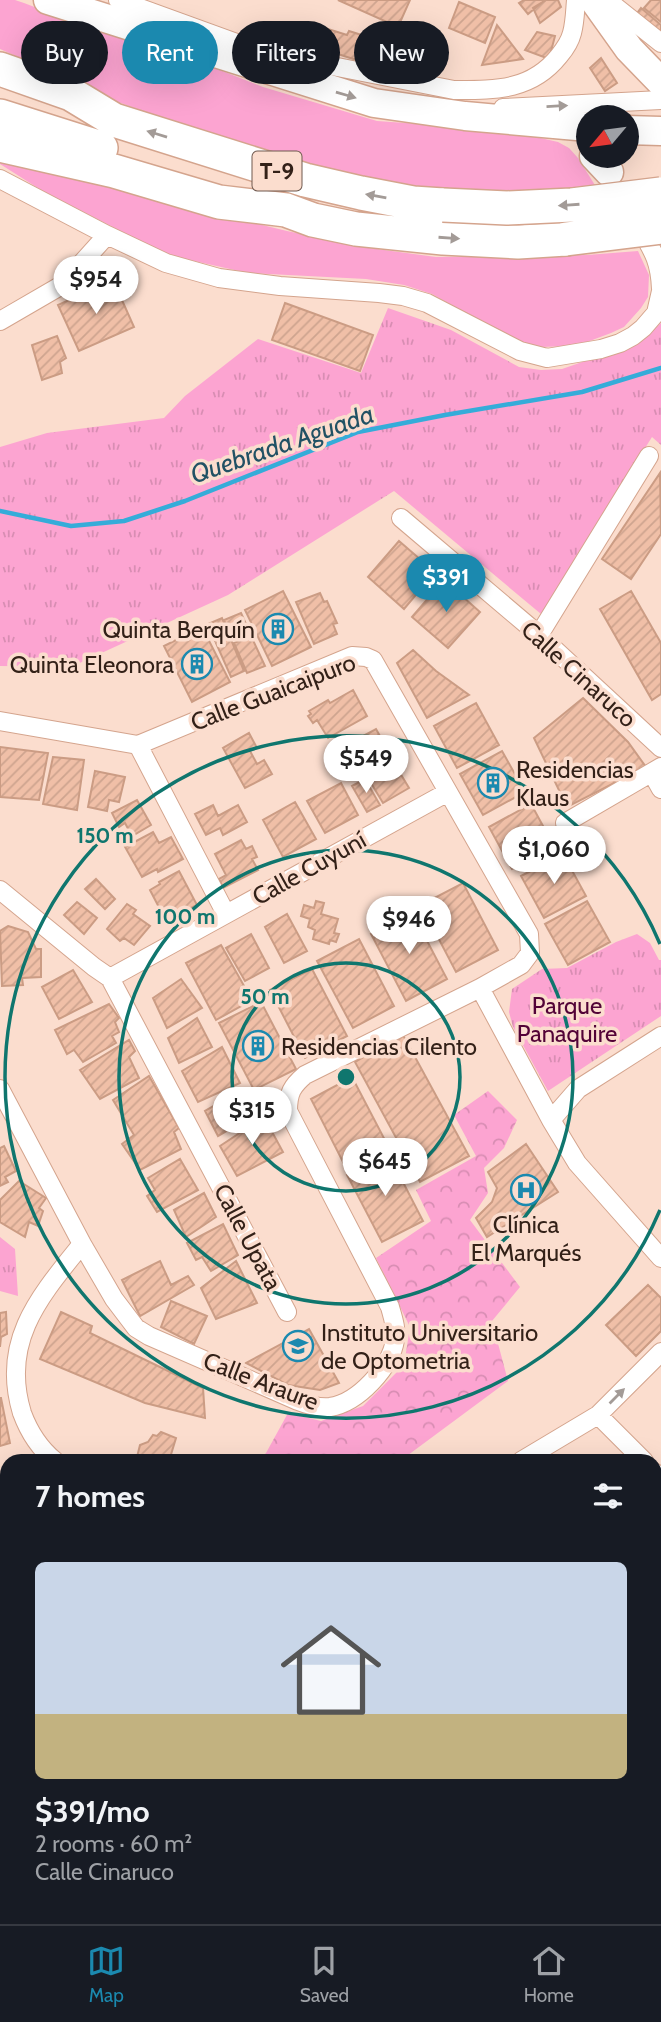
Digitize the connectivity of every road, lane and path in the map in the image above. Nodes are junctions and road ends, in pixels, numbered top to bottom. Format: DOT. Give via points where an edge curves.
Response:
graph roads {
  1 [pos="48,0"];
  2 [pos="118,0"];
  3 [pos="576,0"];
  4 [pos="594,0"];
  5 [pos="607,0"];
  6 [pos="232,41"];
  7 [pos="661,43"];
  8 [pos="340,68"];
  9 [pos="0,69"];
  10 [pos="661,82"];
  11 [pos="316,85"];
  12 [pos="0,91"];
  13 [pos="661,100"];
  14 [pos="0,116"];
  15 [pos="466,116"];
  16 [pos="114,120"];
  17 [pos="560,124"];
  18 [pos="576,126"];
  19 [pos="639,130"];
  20 [pos="660,131"];
  21 [pos="576,138"];
  22 [pos="639,139"];
  23 [pos="0,145"];
  24 [pos="610,168"];
  25 [pos="0,179"];
  26 [pos="661,194"];
  27 [pos="286,210"];
  28 [pos="661,227"];
  29 [pos="107,235"];
  30 [pos="661,290"];
  31 [pos="0,321"];
  32 [pos="649,456"];
  33 [pos="401,517"];
  34 [pos="539,635"];
  35 [pos="0,721"];
  36 [pos="138,745"];
  37 [pos="661,748"];
  38 [pos="656,770"];
  39 [pos="661,789"];
  40 [pos="449,792"];
  41 [pos="565,824"];
  42 [pos="0,890"];
  43 [pos="226,914"];
  44 [pos="110,978"];
  45 [pos="480,988"];
  46 [pos="661,1037"];
  47 [pos="0,1089"];
  48 [pos="551,1120"];
  49 [pos="82,1244"];
  50 [pos="661,1258"];
  51 [pos="287,1312"];
  52 [pos="661,1352"];
  53 [pos="598,1415"];
  54 [pos="48,1454"];
  55 [pos="533,1454"];
  56 [pos="637,1454"];
  1 -- 11 [label="main road"];
  2 -- 6 [label="street"];
  3 -- 8 [label="street" via="572,34 563,51 552,65 522,84 454,90"];
  4 -- 10 [label="main road" via="629,49"];
  5 -- 7 [label="street"];
  9 -- 16 [label="highway, T-9" via="71,94"];
  11 -- 15 [label="main road, one-way" via="374,103"];
  12 -- 16 [label="highway" via="69,114"];
  15 -- 13 [label="street, one-way" via="494,108"];
  14 -- 27 [label="highway"];
  15 -- 17 [label="main road"];
  26 -- 16 [label="highway, T-9, one-way, bridge" via="507,208 413,203 305,180"];
  17 -- 18 [label="main road"];
  17 -- 21 [label="main road"];
  19 -- 20 [label="main road"];
  20 -- 22 [label="street"];
  23 -- 27 [label="highway, T-9" via="114,171 219,202"];
  24 -- 30 [label="street" via="661,270"];
  25 -- 29 [label="street"];
  27 -- 28 [label="highway, T-9, one-way, bridge" via="356,229 518,242"];
  29 -- 30 [label="street" via="166,263 219,278 403,296 427,303 520,351 547,358 601,349 633,336 656,313"];
  29 -- 31 [label="street" via="62,285"];
  32 -- 34 [label="street"];
  33 -- 34 [label="street, Calle Cinaruco"];
  34 -- 37 [label="street, Calle Cinaruco"];
  35 -- 36 [label="street"];
  36 -- 40 [label="street, Calle Guaicaipuro" via="352,656 366,657 378,668"];
  36 -- 43 [label="street"];
  38 -- 39 [label="street"];
  38 -- 41 [label="street"];
  40 -- 43 [label="street, Calle Cuyuní"];
  40 -- 45 [label="street, Calle Guaicaipuro" via="529,934 530,953 521,965"];
  42 -- 44 [label="street"];
  43 -- 44 [label="street, Calle Cuyuní"];
  44 -- 51 [label="street, Calle Upata"];
  45 -- 48 [label="street"];
  45 -- 49 [label="street, Calle Araure" via="306,1075 288,1096 288,1111 395,1324 388,1357 358,1394 329,1407 312,1406 149,1336 125,1316"];
  46 -- 48 [label="street" via="578,1089"];
  47 -- 49 [label="street, Calle Araure"];
  48 -- 50 [label="street" via="578,1163"];
  49 -- 54 [label="street" via="31,1311 14,1351 18,1401 37,1444"];
  53 -- 52 [label="street, one-way"];
  53 -- 55 [label="street"];
  53 -- 56 [label="street"];
}
